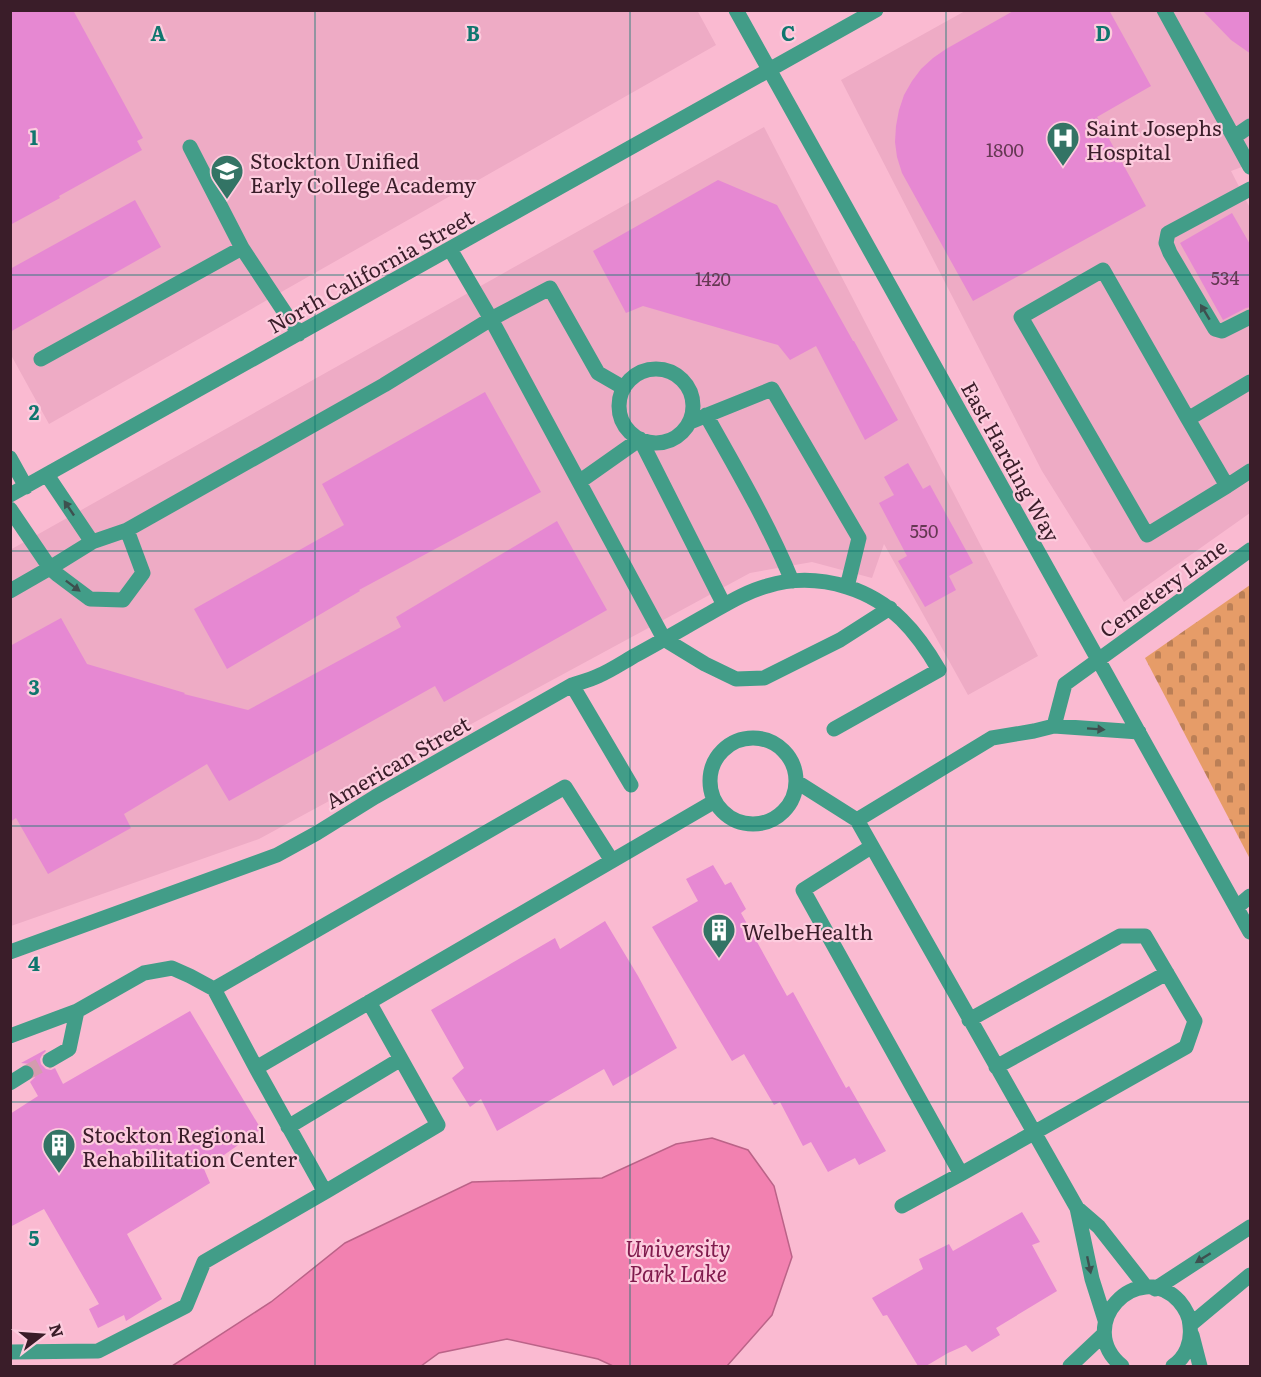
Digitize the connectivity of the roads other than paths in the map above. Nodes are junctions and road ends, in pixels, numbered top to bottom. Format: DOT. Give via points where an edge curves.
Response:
graph roads {
  1 [pos="736,10"];
  2 [pos="876,10"];
  3 [pos="1164,10"];
  4 [pos="769,69"];
  5 [pos="1251,126"];
  6 [pos="1234,136"];
  7 [pos="190,147"];
  8 [pos="1251,167"];
  9 [pos="1251,189"];
  10 [pos="242,248"];
  11 [pos="450,249"];
  12 [pos="1251,316"];
  13 [pos="491,319"];
  14 [pos="299,334"];
  15 [pos="42,359"];
  16 [pos="1251,382"];
  17 [pos="624,388"];
  18 [pos="706,415"];
  19 [pos="1188,419"];
  20 [pos="690,422"];
  21 [pos="640,439"];
  22 [pos="10,458"];
  23 [pos="1251,471"];
  24 [pos="47,475"];
  25 [pos="579,482"];
  26 [pos="1227,486"];
  27 [pos="26,487"];
  28 [pos="10,495"];
  29 [pos="10,509"];
  30 [pos="128,530"];
  31 [pos="92,542"];
  32 [pos="1251,550"];
  33 [pos="50,568"];
  34 [pos="792,581"];
  35 [pos="847,587"];
  36 [pos="10,591"];
  37 [pos="724,605"];
  38 [pos="890,608"];
  39 [pos="664,639"];
  40 [pos="1099,659"];
  41 [pos="572,686"];
  42 [pos="1054,726"];
  43 [pos="834,729"];
  44 [pos="1139,732"];
  45 [pos="797,782"];
  46 [pos="631,785"];
  47 [pos="715,801"];
  48 [pos="857,820"];
  49 [pos="871,847"];
  50 [pos="612,861"];
  51 [pos="1251,896"];
  52 [pos="1237,907"];
  53 [pos="1251,932"];
  54 [pos="10,952"];
  55 [pos="1167,973"];
  56 [pos="214,989"];
  57 [pos="369,1002"];
  58 [pos="77,1011"];
  59 [pos="969,1020"];
  60 [pos="10,1036"];
  61 [pos="401,1059"];
  62 [pos="51,1060"];
  63 [pos="996,1067"];
  64 [pos="256,1068"];
  65 [pos="26,1073"];
  66 [pos="10,1083"];
  67 [pos="288,1127"];
  68 [pos="1034,1134"];
  69 [pos="961,1174"];
  70 [pos="325,1192"];
  71 [pos="902,1206"];
  72 [pos="1077,1208"];
  73 [pos="1251,1227"];
  74 [pos="1251,1275"];
  75 [pos="1151,1288"];
  76 [pos="1105,1327"];
  77 [pos="1191,1330"];
  78 [pos="10,1352"];
  79 [pos="1070,1366"];
  80 [pos="1122,1366"];
  81 [pos="1173,1366"];
  82 [pos="1200,1366"];
  1 -- 4 [label="street, East Harding Way"];
  2 -- 4 [label="street, North California Street"];
  3 -- 6 [label="street"];
  4 -- 11 [label="street, North California Street"];
  4 -- 40 [label="street, East Harding Way"];
  5 -- 6 [label="street"];
  6 -- 8 [label="street"];
  7 -- 10 [label="street"];
  12 -- 9 [label="street, one-way" via="1222,331 1215,329 1166,243 1168,233"];
  10 -- 14 [label="street"];
  10 -- 15 [label="street"];
  11 -- 13 [label="street"];
  11 -- 14 [label="street, North California Street"];
  13 -- 17 [label="street" via="550,288 598,373"];
  13 -- 25 [label="street"];
  13 -- 30 [label="street" via="384,385"];
  14 -- 24 [label="street, North California Street"];
  16 -- 19 [label="street"];
  17 -- 20 [label="street" via="640,372 653,368 678,375 692,396"];
  17 -- 21 [label="street" via="619,411 630,432"];
  18 -- 20 [label="street"];
  18 -- 34 [label="street" via="761,513"];
  18 -- 35 [label="street" via="772,389 859,538"];
  19 -- 26 [label="street"];
  19 -- 26 [label="street" via="1103,270 1021,317 1147,535"];
  20 -- 21 [label="street" via="684,432 663,443"];
  21 -- 25 [label="street"];
  21 -- 37 [label="street"];
  22 -- 27 [label="street"];
  23 -- 26 [label="street"];
  24 -- 27 [label="street, North California Street"];
  31 -- 24 [label="street, one-way"];
  25 -- 39 [label="street"];
  27 -- 28 [label="street, North California Street"];
  29 -- 33 [label="street"];
  30 -- 31 [label="street"];
  33 -- 30 [label="street, one-way" via="90,599 123,600 143,573"];
  31 -- 33 [label="street"];
  32 -- 40 [label="street, Cemetery Lane"];
  33 -- 36 [label="street"];
  34 -- 35 [label="street, American Street"];
  34 -- 37 [label="street, American Street" via="767,585"];
  35 -- 38 [label="street, American Street"];
  37 -- 39 [label="street, American Street"];
  38 -- 39 [label="street" via="840,640 764,678 736,679"];
  38 -- 43 [label="street, American Street" via="910,627 939,670"];
  39 -- 41 [label="street, American Street"];
  40 -- 42 [label="street, Cemetery Lane" via="1065,684"];
  40 -- 44 [label="street, East Harding Way"];
  41 -- 46 [label="street"];
  41 -- 54 [label="street, American Street" via="277,855"];
  42 -- 44 [label="street, one-way"];
  42 -- 48 [label="street" via="992,738"];
  44 -- 52 [label="street, East Harding Way"];
  45 -- 47 [label="street" via="787,808 764,823 737,821"];
  45 -- 47 [label="street" via="789,755 779,745 752,737 737,740 725,748 713,766 711,788"];
  45 -- 48 [label="street"];
  47 -- 50 [label="street"];
  48 -- 49 [label="street"];
  49 -- 59 [label="street"];
  49 -- 69 [label="street" via="803,890"];
  50 -- 56 [label="street" via="565,787"];
  50 -- 57 [label="street"];
  51 -- 52 [label="street"];
  52 -- 53 [label="street, East Harding Way"];
  55 -- 59 [label="street" via="1145,936 1120,936"];
  55 -- 63 [label="street"];
  55 -- 68 [label="street" via="1195,1021 1186,1047"];
  56 -- 58 [label="street" via="172,968 144,973"];
  56 -- 64 [label="street"];
  57 -- 61 [label="street"];
  57 -- 64 [label="street"];
  58 -- 60 [label="street"];
  58 -- 62 [label="street" via="69,1049"];
  59 -- 63 [label="street"];
  61 -- 67 [label="street"];
  61 -- 70 [label="street" via="438,1125"];
  63 -- 68 [label="street"];
  64 -- 67 [label="street"];
  65 -- 66 [label="street"];
  67 -- 70 [label="street"];
  68 -- 69 [label="street"];
  68 -- 72 [label="street"];
  69 -- 71 [label="street"];
  70 -- 78 [label="street" via="204,1262 186,1306 98,1350"];
  72 -- 75 [label="street" via="1099,1227"];
  72 -- 76 [label="street, one-way"];
  73 -- 75 [label="street, one-way"];
  74 -- 77 [label="street"];
  75 -- 76 [label="street" via="1132,1290 1120,1297 1111,1307"];
  75 -- 77 [label="street" via="1161,1289 1184,1307"];
  76 -- 79 [label="street"];
  76 -- 80 [label="street" via="1107,1348"];
  77 -- 81 [label="street" via="1188,1349"];
  77 -- 82 [label="street"];
}
